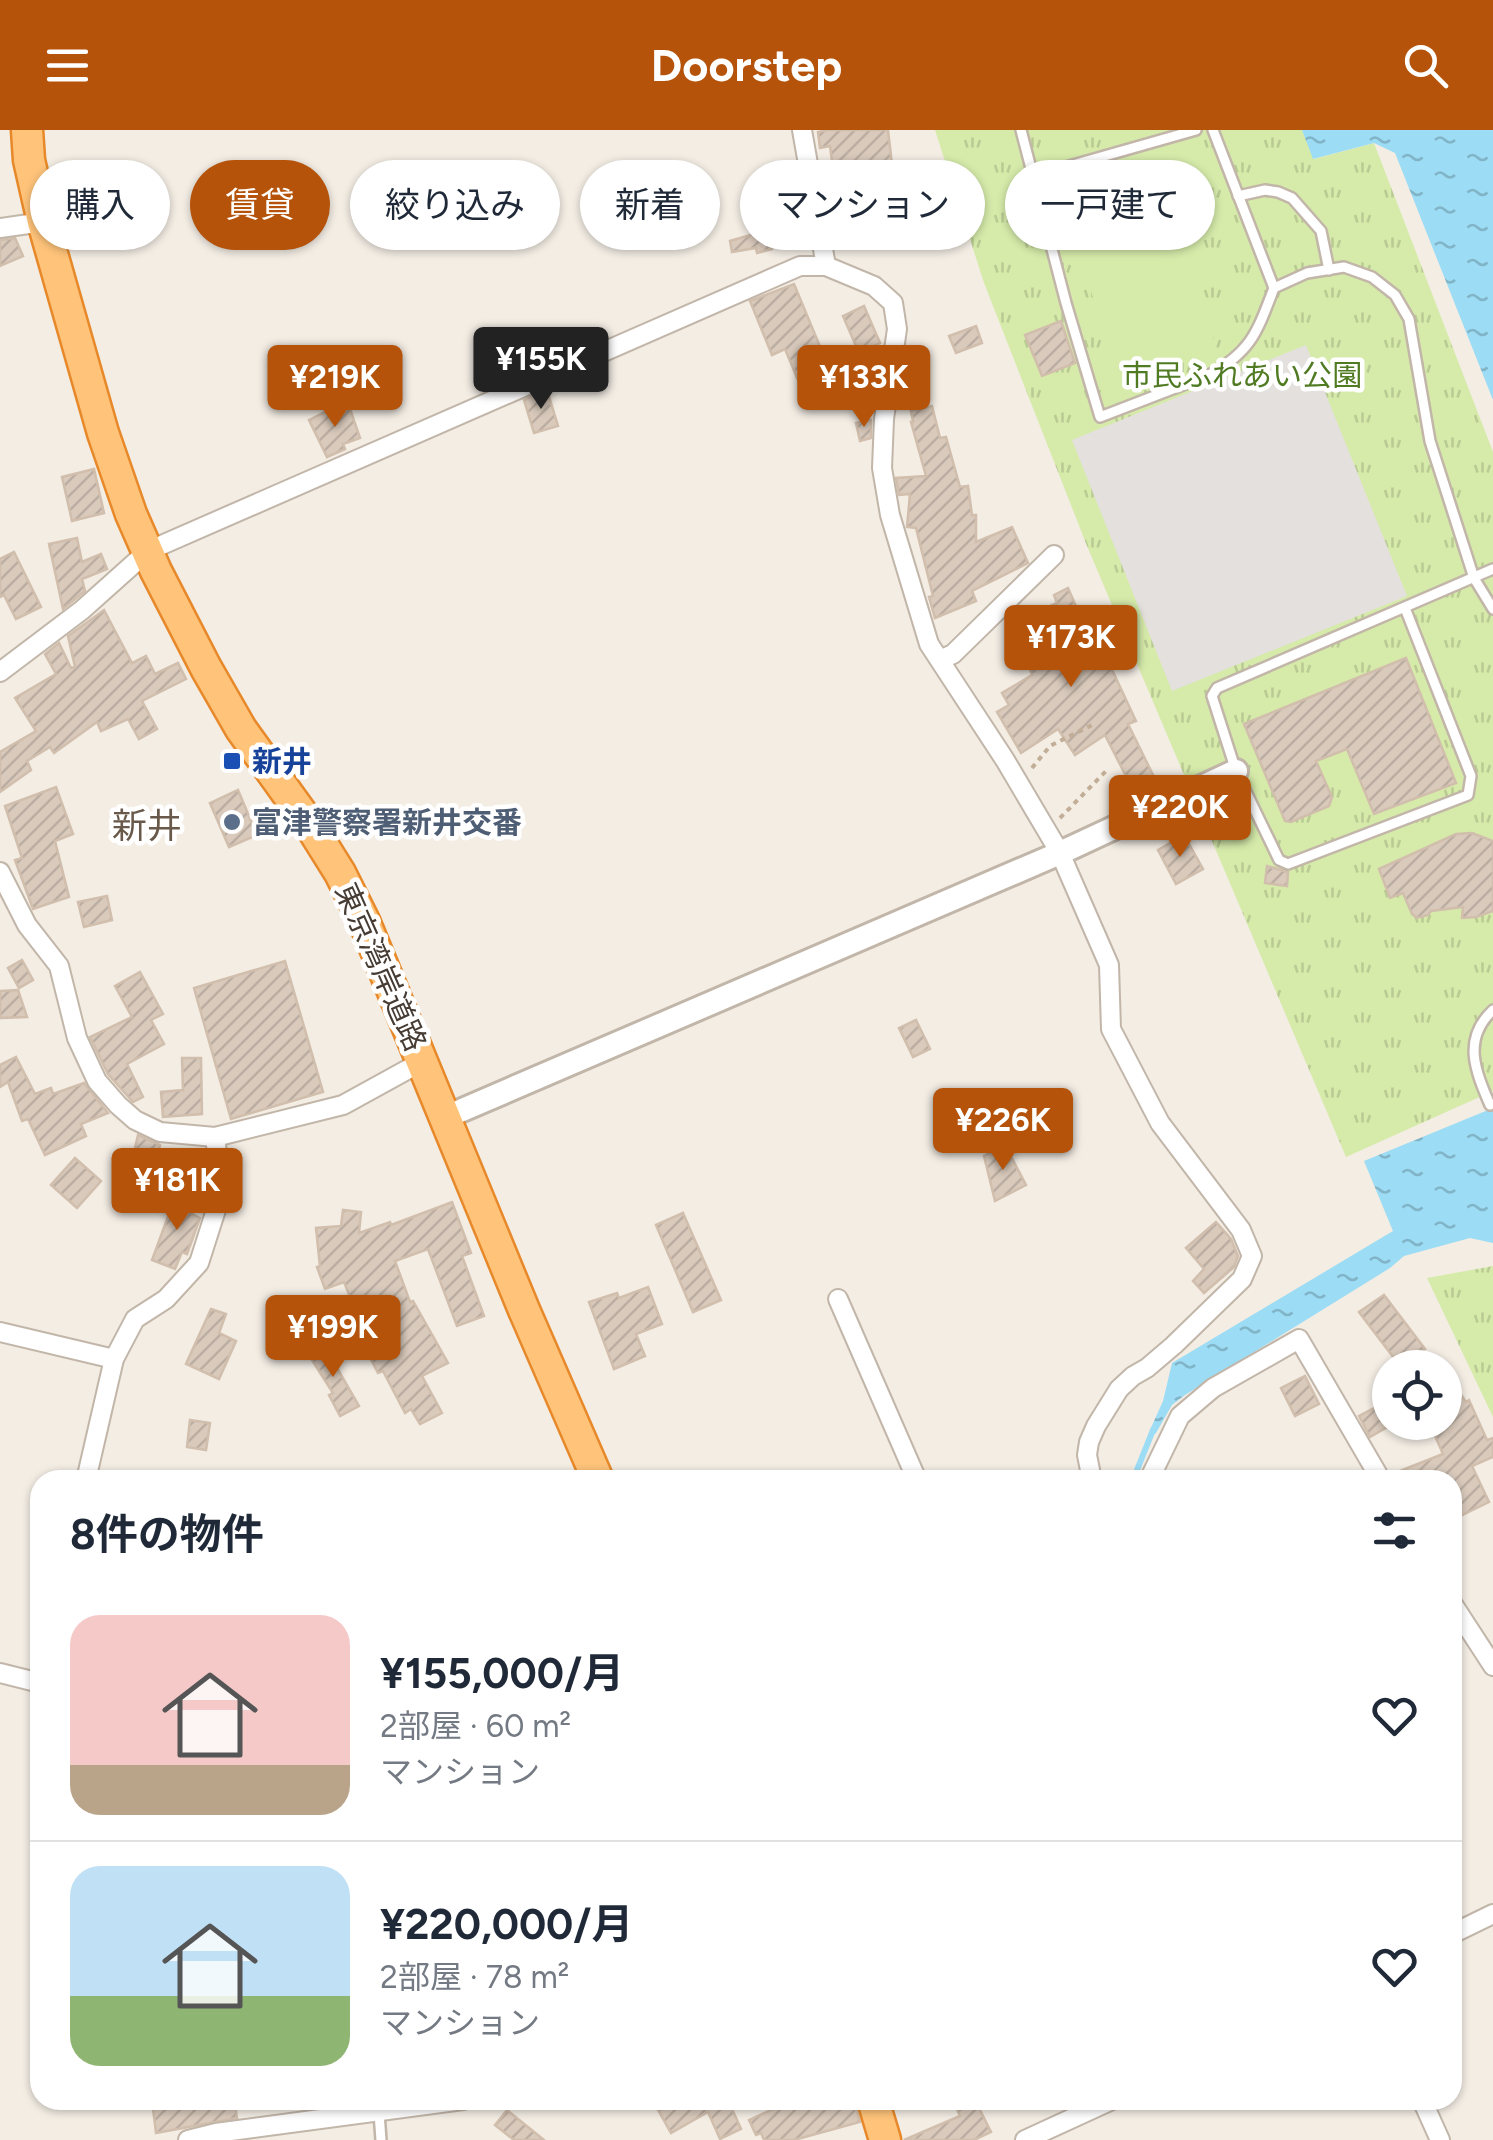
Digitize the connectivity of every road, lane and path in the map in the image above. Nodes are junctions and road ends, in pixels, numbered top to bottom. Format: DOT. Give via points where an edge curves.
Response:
graph roads {
  1 [pos="27,130"];
  2 [pos="802,130"];
  3 [pos="1021,130"];
  4 [pos="1196,130"];
  5 [pos="1213,130"];
  6 [pos="1029,160"];
  7 [pos="1090,160"];
  8 [pos="30,164"];
  9 [pos="1238,196"];
  10 [pos="30,224"];
  11 [pos="0,228"];
  12 [pos="52,250"];
  13 [pos="1053,250"];
  14 [pos="826,266"];
  15 [pos="1328,270"];
  16 [pos="1274,288"];
  17 [pos="148,552"];
  18 [pos="1054,555"];
  19 [pos="1493,570"];
  20 [pos="1474,578"];
  21 [pos="1404,608"];
  22 [pos="1493,610"];
  23 [pos="940,660"];
  24 [pos="0,672"];
  25 [pos="1092,725"];
  26 [pos="1108,768"];
  27 [pos="1236,771"];
  28 [pos="1020,785"];
  29 [pos="1047,830"];
  30 [pos="1060,853"];
  31 [pos="0,872"];
  32 [pos="1493,1010"];
  33 [pos="423,1061"];
  34 [pos="1490,1105"];
  35 [pos="446,1118"];
  36 [pos="215,1137"];
  37 [pos="838,1299"];
  38 [pos="0,1332"];
  39 [pos="114,1359"];
  40 [pos="88,1470"];
  41 [pos="594,1470"];
  42 [pos="912,1470"];
  43 [pos="1090,1470"];
  44 [pos="1154,1470"];
  45 [pos="1375,1470"];
  46 [pos="1462,1618"];
  47 [pos="1493,1666"];
  48 [pos="0,1673"];
  49 [pos="30,1680"];
  50 [pos="1493,1914"];
  51 [pos="1462,1929"];
  52 [pos="393,2110"];
  53 [pos="876,2110"];
  54 [pos="1090,2110"];
  55 [pos="1426,2110"];
  56 [pos="379,2112"];
  57 [pos="188,2140"];
  58 [pos="381,2140"];
  59 [pos="885,2140"];
  60 [pos="1025,2140"];
  61 [pos="1440,2140"];
  1 -- 8 [label="highway, 東京湾岸道路"];
  2 -- 14 [label="street"];
  3 -- 6 [label="lane"];
  4 -- 7 [label="lane"];
  5 -- 9 [label="lane"];
  9 -- 15 [label="lane" via="1266,190 1292,198 1321,230"];
  9 -- 16 [label="lane"];
  10 -- 11 [label="street"];
  12 -- 17 [label="highway, 東京湾岸道路" via="104,433"];
  13 -- 16 [label="lane" via="1100,417 1236,358 1258,328"];
  14 -- 17 [label="street" via="800,266"];
  14 -- 23 [label="street" via="874,286 893,303 898,330 882,468 908,578"];
  15 -- 16 [label="lane"];
  15 -- 20 [label="lane" via="1344,267 1372,278 1395,295 1409,319 1430,442"];
  17 -- 24 [label="street"];
  17 -- 33 [label="highway, 東京湾岸道路" via="241,728 340,873"];
  18 -- 23 [label="street"];
  19 -- 20 [label="lane"];
  20 -- 21 [label="lane"];
  20 -- 22 [label="lane"];
  21 -- 27 [label="lane" via="1216,688 1212,696"];
  21 -- 27 [label="lane" via="1470,776 1468,795 1288,864 1279,860"];
  23 -- 28 [label="street"];
  25 -- 28 [label="path" via="1050,746"];
  26 -- 29 [label="path"];
  27 -- 30 [label="street"];
  28 -- 29 [label="street"];
  29 -- 30 [label="street"];
  30 -- 35 [label="street"];
  30 -- 43 [label="street" via="1109,965 1111,1029 1160,1123 1241,1230 1252,1256 1242,1279 1120,1389 1089,1442"];
  31 -- 36 [label="street" via="59,966 77,1038 97,1081 135,1120 160,1132"];
  32 -- 34 [label="lane" via="1474,1036 1476,1073"];
  33 -- 35 [label="highway, 東京湾岸道路"];
  33 -- 36 [label="street" via="343,1105"];
  35 -- 41 [label="highway, 東京湾岸道路"];
  36 -- 39 [label="street" via="222,1191 199,1263 166,1299 135,1319"];
  37 -- 42 [label="street"];
  38 -- 39 [label="street"];
  39 -- 40 [label="street"];
  44 -- 45 [label="street" via="1180,1416 1213,1388 1299,1339"];
  46 -- 47 [label="street"];
  48 -- 49 [label="street"];
  50 -- 51 [label="street"];
  52 -- 56 [label="street"];
  53 -- 59 [label="highway"];
  54 -- 60 [label="street"];
  55 -- 61 [label="street"];
  56 -- 57 [label="street"];
  56 -- 58 [label="lane"];
}
